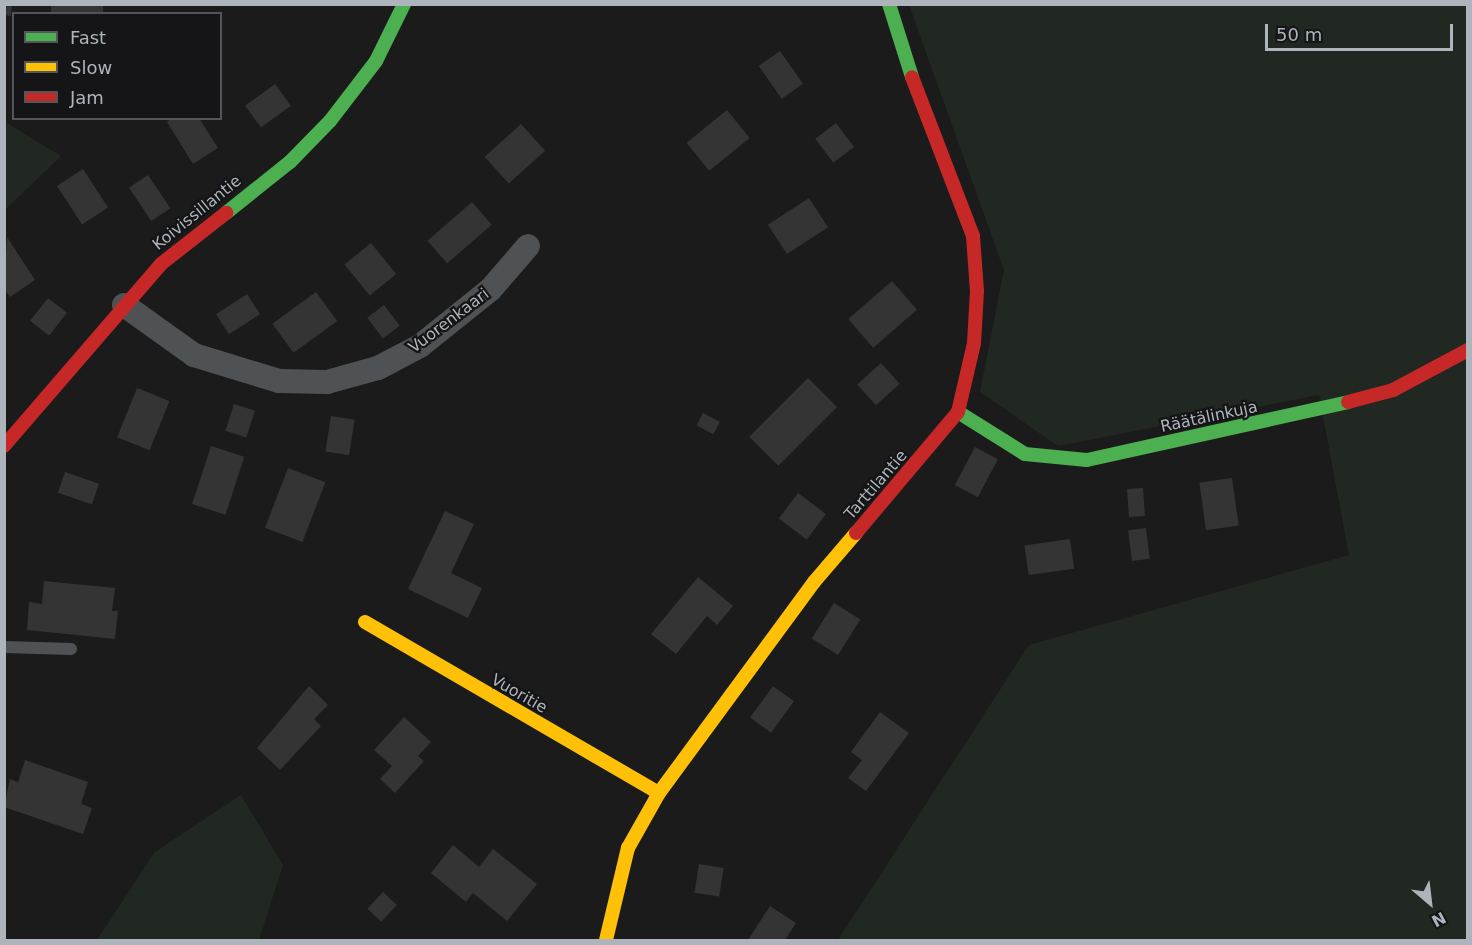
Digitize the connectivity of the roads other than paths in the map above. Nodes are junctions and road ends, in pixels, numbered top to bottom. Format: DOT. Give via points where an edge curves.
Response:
graph roads {
  1 [pos="404,4"];
  2 [pos="889,4"];
  3 [pos="528,246"];
  4 [pos="124,304"];
  5 [pos="1467,350"];
  6 [pos="958,412"];
  7 [pos="4,446"];
  8 [pos="365,622"];
  9 [pos="4,647"];
  10 [pos="71,649"];
  11 [pos="658,793"];
  12 [pos="606,940"];
  1 -- 4 [label="street, Koivissillantie" via="376,61 330,121 290,162 161,264"];
  2 -- 6 [label="street, Tarttilantie" via="900,47 973,236 977,291 974,343"];
  3 -- 4 [label="street, Vuorenkaari" via="490,290 420,346 378,368 327,382 279,381 194,355"];
  4 -- 7 [label="street, Koivissillantie"];
  5 -- 6 [label="street, Räätälinkuja" via="1431,373 1393,390 1323,409 1087,459 1025,454"];
  6 -- 11 [label="street, Tarttilantie" via="814,582"];
  8 -- 11 [label="street, Vuoritie"];
  9 -- 10 [label="lane"];
  11 -- 12 [label="street, Tarttilantie" via="628,848"];
}
